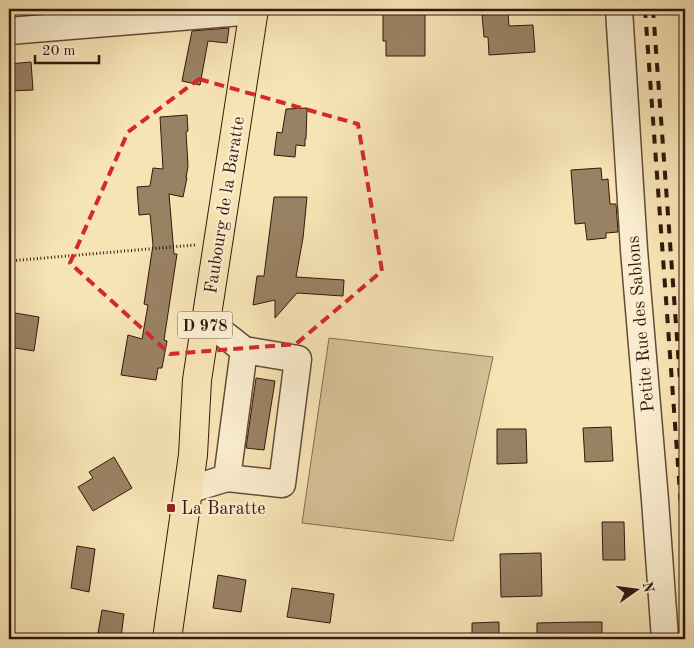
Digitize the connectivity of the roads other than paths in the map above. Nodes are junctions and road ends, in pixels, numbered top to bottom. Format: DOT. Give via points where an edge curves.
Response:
graph roads {
  1 [pos="619,9"];
  2 [pos="254,10"];
  3 [pos="9,31"];
  4 [pos="206,320"];
  5 [pos="244,350"];
  6 [pos="227,478"];
  7 [pos="188,490"];
  8 [pos="166,639"];
  9 [pos="665,639"];
  1 -- 9 [label="street, Petite Rue des Sablons" via="634,250"];
  2 -- 3 [label="street"];
  2 -- 4 [label="main road, Faubourg de la Baratte / D 978"];
  4 -- 5 [label="street"];
  4 -- 7 [label="main road, Faubourg de la Baratte / D 978" via="197,380"];
  5 -- 6 [label="street"];
  5 -- 6 [label="street" via="298,359 282,484"];
  6 -- 7 [label="street"];
  7 -- 8 [label="main road, Faubourg de la Baratte / D 978"];
}
